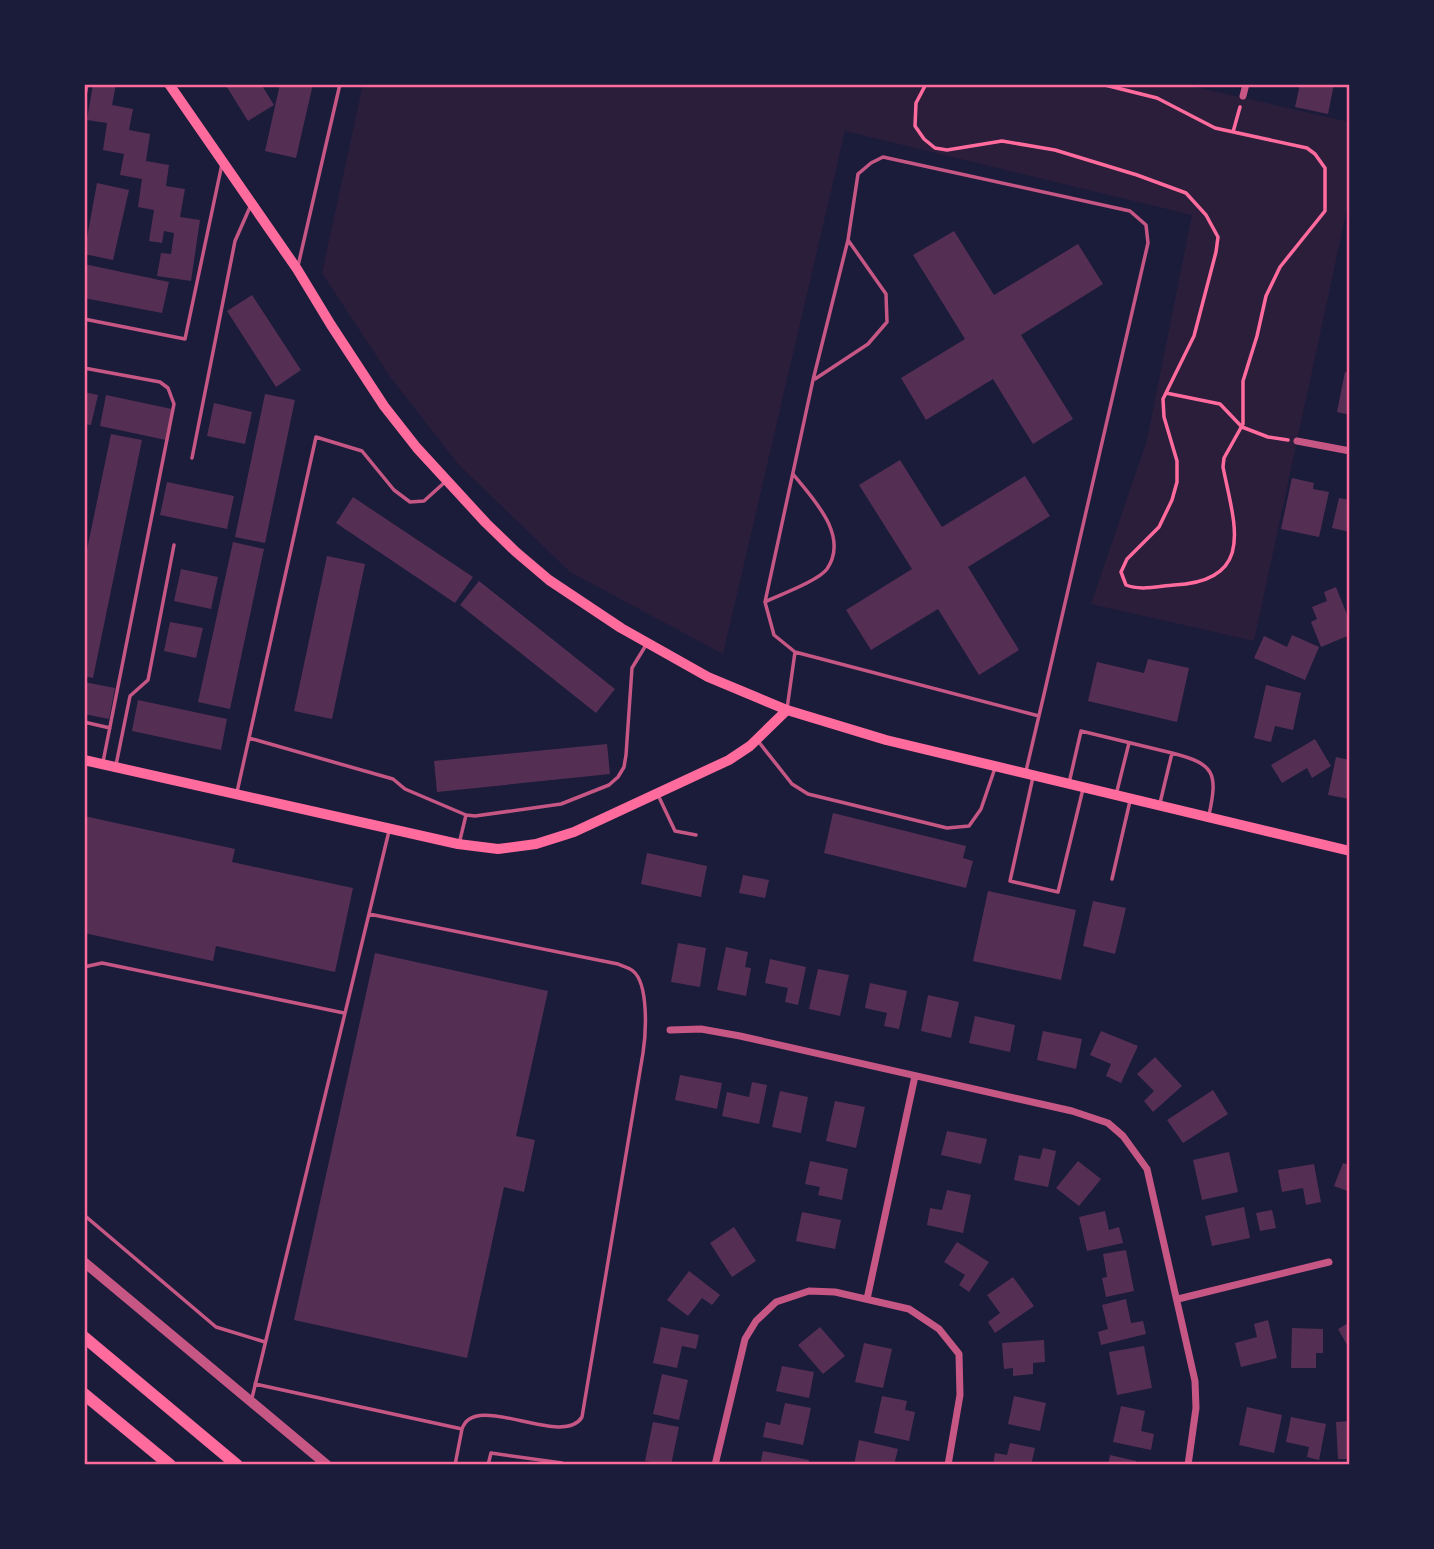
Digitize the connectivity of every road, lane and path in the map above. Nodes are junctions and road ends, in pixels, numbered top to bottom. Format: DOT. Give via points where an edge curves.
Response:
graph roads {
  1 [pos="87,84"];
  2 [pos="169,84"];
  3 [pos="340,84"];
  4 [pos="926,84"];
  5 [pos="1101,84"];
  6 [pos="1246,84"];
  7 [pos="1243,96"];
  8 [pos="84,101"];
  9 [pos="1233,132"];
  10 [pos="222,161"];
  11 [pos="252,202"];
  12 [pos="848,240"];
  13 [pos="298,269"];
  14 [pos="84,320"];
  15 [pos="84,368"];
  16 [pos="813,380"];
  17 [pos="1166,393"];
  18 [pos="1242,427"];
  19 [pos="1297,440"];
  20 [pos="1350,452"];
  21 [pos="192,458"];
  22 [pos="793,474"];
  23 [pos="447,480"];
  24 [pos="174,545"];
  25 [pos="765,602"];
  26 [pos="647,643"];
  27 [pos="795,652"];
  28 [pos="787,710"];
  29 [pos="1039,716"];
  30 [pos="84,722"];
  31 [pos="110,728"];
  32 [pos="249,738"];
  33 [pos="758,740"];
  34 [pos="1129,743"];
  35 [pos="1172,753"];
  36 [pos="84,760"];
  37 [pos="103,764"];
  38 [pos="996,766"];
  39 [pos="116,768"];
  40 [pos="1030,774"];
  41 [pos="1069,784"];
  42 [pos="1083,787"];
  43 [pos="657,793"];
  44 [pos="236,794"];
  45 [pos="1116,795"];
  46 [pos="1131,799"];
  47 [pos="1160,806"];
  48 [pos="466,815"];
  49 [pos="1209,817"];
  50 [pos="390,829"];
  51 [pos="696,835"];
  52 [pos="458,844"];
  53 [pos="1350,851"];
  54 [pos="1112,879"];
  55 [pos="369,914"];
  56 [pos="84,967"];
  57 [pos="344,1013"];
  58 [pos="670,1030"];
  59 [pos="915,1076"];
  60 [pos="84,1214"];
  61 [pos="84,1262"];
  62 [pos="1329,1262"];
  63 [pos="867,1299"];
  64 [pos="1178,1299"];
  65 [pos="84,1337"];
  66 [pos="265,1342"];
  67 [pos="255,1384"];
  68 [pos="84,1394"];
  69 [pos="251,1402"];
  70 [pos="462,1429"];
  71 [pos="170,1465"];
  72 [pos="237,1465"];
  73 [pos="327,1465"];
  74 [pos="455,1465"];
  75 [pos="488,1465"];
  76 [pos="562,1465"];
  77 [pos="715,1465"];
  78 [pos="948,1465"];
  79 [pos="1188,1465"];
  1 -- 8 [label="lane"];
  2 -- 10 [label="main road"];
  3 -- 13 [label="lane"];
  4 -- 17 [label="path" via="915,103 915,126 935,148 1002,141 1055,150 1186,193 1206,215 1218,237 1216,252 1194,336"];
  5 -- 9 [label="path" via="1157,98 1215,128"];
  6 -- 7 [label="street"];
  7 -- 9 [label="path"];
  9 -- 18 [label="path" via="1307,148 1325,168 1326,185 1325,211 1280,267 1266,296 1243,381"];
  10 -- 11 [label="main road"];
  10 -- 14 [label="lane" via="185,339"];
  11 -- 13 [label="main road"];
  11 -- 21 [label="lane" via="235,241"];
  12 -- 16 [label="lane"];
  12 -- 16 [label="lane" via="886,294 887,322 868,344"];
  12 -- 29 [label="lane" via="858,174 883,157 1130,211 1146,225 1148,243"];
  13 -- 23 [label="main road" via="384,406"];
  15 -- 31 [label="lane" via="160,382 168,388 174,404"];
  16 -- 22 [label="lane"];
  17 -- 18 [label="path" via="1220,404"];
  17 -- 18 [label="path" via="1164,417 1177,461 1177,482 1168,514 1127,559 1121,577 1130,587 1186,585 1215,575 1227,565 1234,552 1235,529 1223,467"];
  18 -- 19 [label="path" via="1269,438"];
  19 -- 20 [label="street"];
  22 -- 25 [label="lane"];
  22 -- 25 [label="lane" via="830,527 832,556 826,570"];
  23 -- 26 [label="main road" via="549,580"];
  23 -- 32 [label="lane" via="424,501 410,502 362,451 316,437"];
  24 -- 39 [label="lane" via="148,680 130,696"];
  25 -- 27 [label="lane" via="774,635"];
  26 -- 28 [label="main road" via="709,677"];
  26 -- 48 [label="lane" via="632,668 626,755 618,778 561,804"];
  27 -- 28 [label="lane"];
  27 -- 29 [label="lane"];
  28 -- 33 [label="main road"];
  28 -- 38 [label="main road"];
  29 -- 40 [label="lane"];
  30 -- 31 [label="lane"];
  31 -- 37 [label="lane"];
  32 -- 44 [label="lane"];
  32 -- 48 [label="lane" via="393,779 405,789"];
  33 -- 38 [label="lane" via="792,784 808,794 947,828 969,826 981,809"];
  33 -- 43 [label="main road" via="729,760"];
  34 -- 35 [label="lane"];
  34 -- 41 [label="lane" via="1081,731"];
  34 -- 45 [label="lane"];
  35 -- 47 [label="lane"];
  35 -- 49 [label="lane" via="1198,760 1211,774 1215,789"];
  36 -- 37 [label="main road"];
  37 -- 39 [label="main road"];
  38 -- 40 [label="main road"];
  39 -- 44 [label="main road"];
  40 -- 41 [label="main road"];
  40 -- 42 [label="lane" via="1010,881 1058,892"];
  41 -- 42 [label="main road"];
  42 -- 45 [label="main road"];
  43 -- 51 [label="lane" via="675,831"];
  43 -- 52 [label="main road" via="574,832 536,844 498,849"];
  44 -- 50 [label="main road"];
  45 -- 46 [label="main road"];
  46 -- 47 [label="main road"];
  46 -- 54 [label="lane"];
  47 -- 49 [label="main road"];
  48 -- 52 [label="lane"];
  49 -- 53 [label="main road"];
  50 -- 52 [label="main road"];
  50 -- 55 [label="lane"];
  55 -- 57 [label="lane"];
  55 -- 70 [label="lane" via="618,964 633,971 641,985 646,1034 582,1417 564,1428 481,1415 464,1422"];
  56 -- 57 [label="lane" via="102,963"];
  57 -- 66 [label="lane"];
  58 -- 59 [label="street" via="701,1029"];
  59 -- 63 [label="street"];
  59 -- 64 [label="street" via="1108,1123 1147,1169"];
  60 -- 66 [label="lane" via="216,1327"];
  61 -- 69 [label="street"];
  62 -- 64 [label="street"];
  63 -- 77 [label="street" via="809,1291 788,1296 765,1310 745,1339"];
  63 -- 78 [label="street" via="909,1309 939,1329 959,1354 960,1395"];
  64 -- 79 [label="street" via="1195,1381"];
  65 -- 72 [label="main road"];
  66 -- 67 [label="lane"];
  67 -- 69 [label="lane"];
  67 -- 70 [label="lane"];
  68 -- 71 [label="main road"];
  69 -- 73 [label="street"];
  70 -- 74 [label="lane"];
  75 -- 76 [label="lane" via="491,1453"];
}
